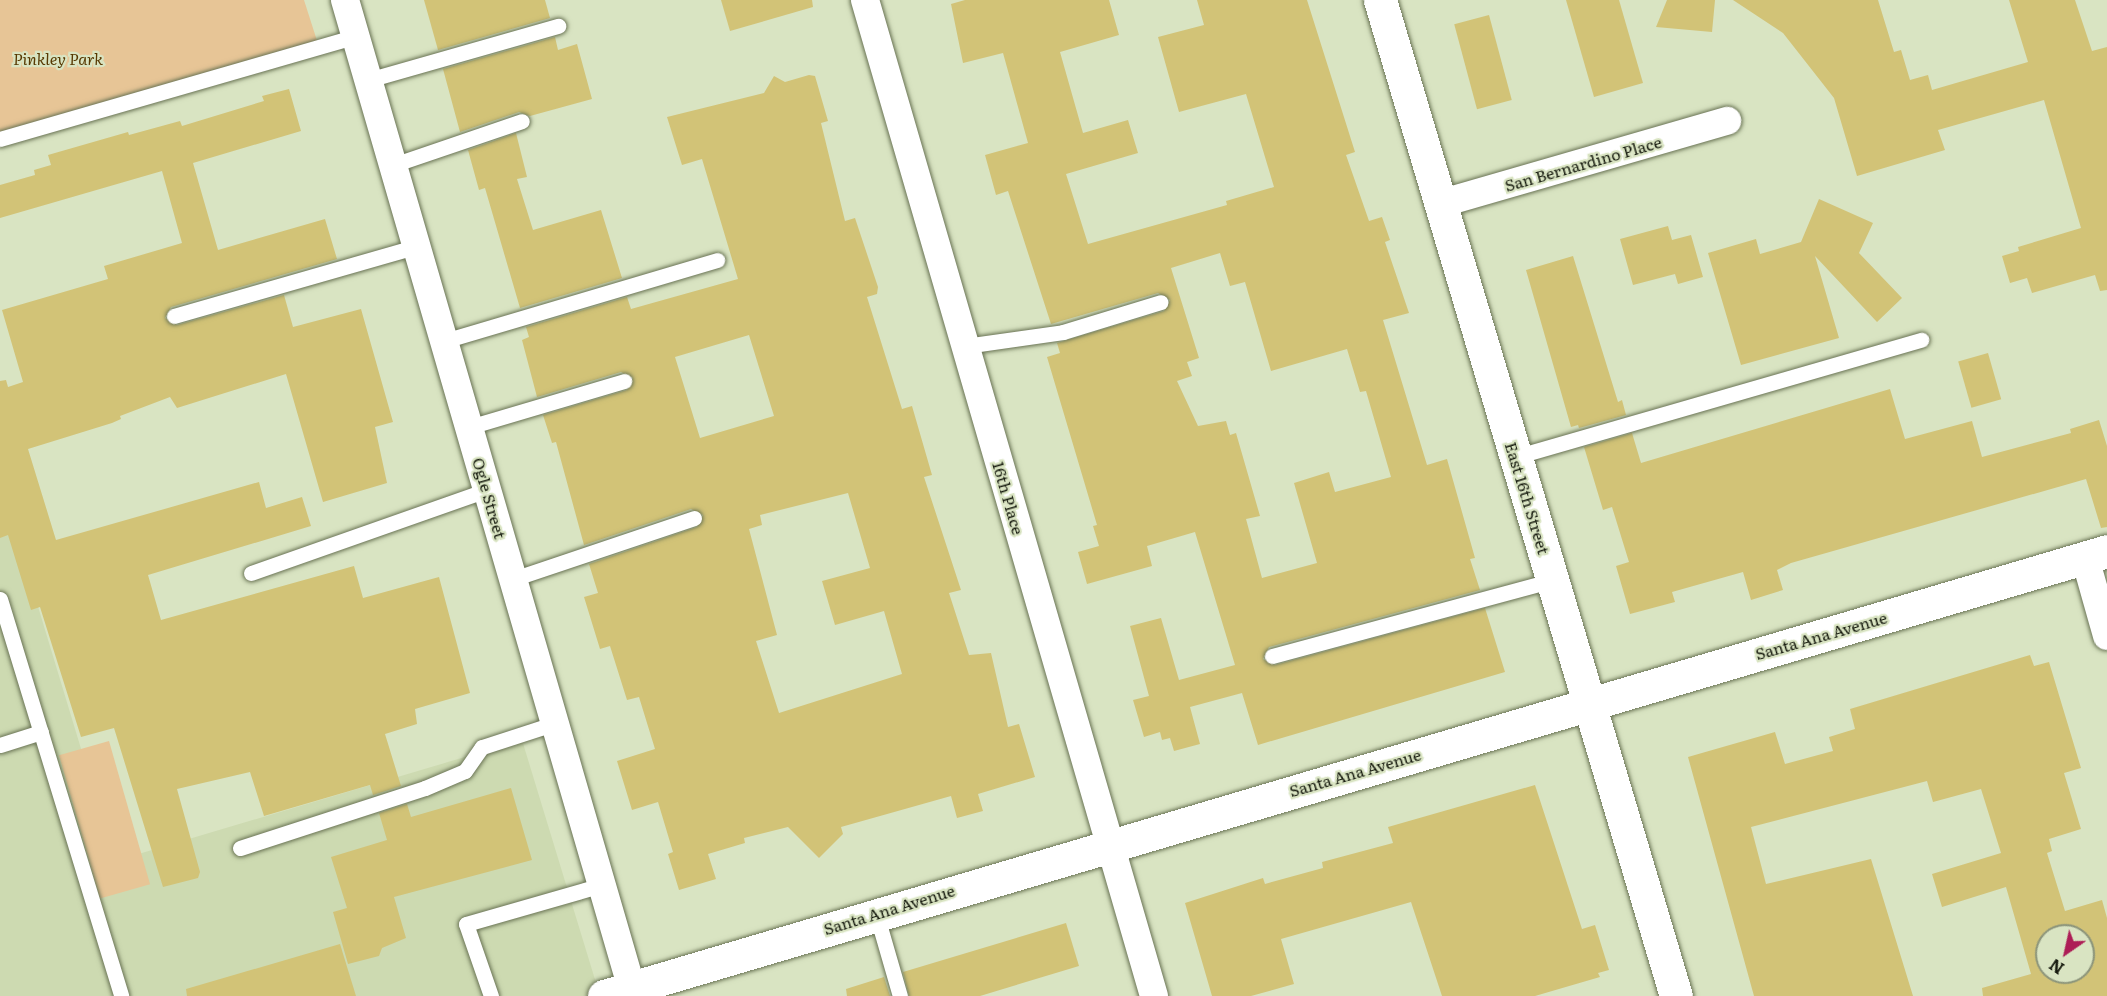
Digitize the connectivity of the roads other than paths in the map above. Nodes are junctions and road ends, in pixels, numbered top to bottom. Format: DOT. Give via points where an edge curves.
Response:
graph roads {
  1 [pos="345,0"];
  2 [pos="865,0"];
  3 [pos="1380,0"];
  4 [pos="558,26"];
  5 [pos="356,36"];
  6 [pos="368,80"];
  7 [pos="522,121"];
  8 [pos="1727,121"];
  9 [pos="0,139"];
  10 [pos="393,165"];
  11 [pos="1439,204"];
  12 [pos="414,247"];
  13 [pos="717,260"];
  14 [pos="1161,302"];
  15 [pos="174,315"];
  16 [pos="1921,340"];
  17 [pos="444,341"];
  18 [pos="965,346"];
  19 [pos="624,381"];
  20 [pos="469,427"];
  21 [pos="1515,457"];
  22 [pos="487,490"];
  23 [pos="694,518"];
  24 [pos="2096,554"];
  25 [pos="251,573"];
  26 [pos="513,579"];
  27 [pos="1553,580"];
  28 [pos="0,599"];
  29 [pos="2107,636"];
  30 [pos="1272,656"];
  31 [pos="1590,703"];
  32 [pos="556,723"];
  33 [pos="41,732"];
  34 [pos="0,745"];
  35 [pos="1109,844"];
  36 [pos="240,848"];
  37 [pos="602,885"];
  38 [pos="876,913"];
  39 [pos="623,993"];
  40 [pos="121,996"];
  41 [pos="491,996"];
  42 [pos="900,996"];
  43 [pos="1154,996"];
  44 [pos="1676,996"];
  1 -- 5 [label="street, Ogle Street"];
  2 -- 18 [label="street, 16th Place"];
  3 -- 11 [label="street, East 16th Street"];
  4 -- 6 [label="lane"];
  5 -- 6 [label="street, Ogle Street"];
  5 -- 9 [label="lane"];
  6 -- 10 [label="street, Ogle Street"];
  7 -- 10 [label="lane"];
  8 -- 11 [label="street, San Bernardino Place"];
  10 -- 12 [label="street, Ogle Street"];
  11 -- 21 [label="street, East 16th Street"];
  12 -- 15 [label="lane"];
  12 -- 17 [label="street, Ogle Street"];
  13 -- 17 [label="lane"];
  14 -- 18 [label="lane" via="1063,332"];
  16 -- 21 [label="lane"];
  17 -- 20 [label="street, Ogle Street"];
  18 -- 35 [label="street, 16th Place"];
  19 -- 20 [label="lane"];
  20 -- 22 [label="street, Ogle Street"];
  21 -- 27 [label="street, East 16th Street"];
  22 -- 25 [label="lane"];
  22 -- 26 [label="street, Ogle Street"];
  23 -- 26 [label="lane"];
  24 -- 29 [label="street"];
  24 -- 31 [label="street, Santa Ana Avenue"];
  26 -- 32 [label="street, Ogle Street"];
  27 -- 30 [label="lane"];
  27 -- 31 [label="street, East 16th Street"];
  28 -- 33 [label="lane"];
  31 -- 35 [label="street, Santa Ana Avenue"];
  31 -- 44 [label="street, East 16th Street"];
  32 -- 36 [label="lane" via="482,747 465,771 425,788"];
  32 -- 37 [label="street, Ogle Street"];
  33 -- 34 [label="lane"];
  33 -- 40 [label="lane"];
  35 -- 38 [label="street, Santa Ana Avenue"];
  35 -- 43 [label="street, 16th Place"];
  37 -- 39 [label="street, Ogle Street"];
  37 -- 41 [label="lane" via="466,924"];
  38 -- 39 [label="street, Santa Ana Avenue"];
  38 -- 42 [label="lane"];
}
